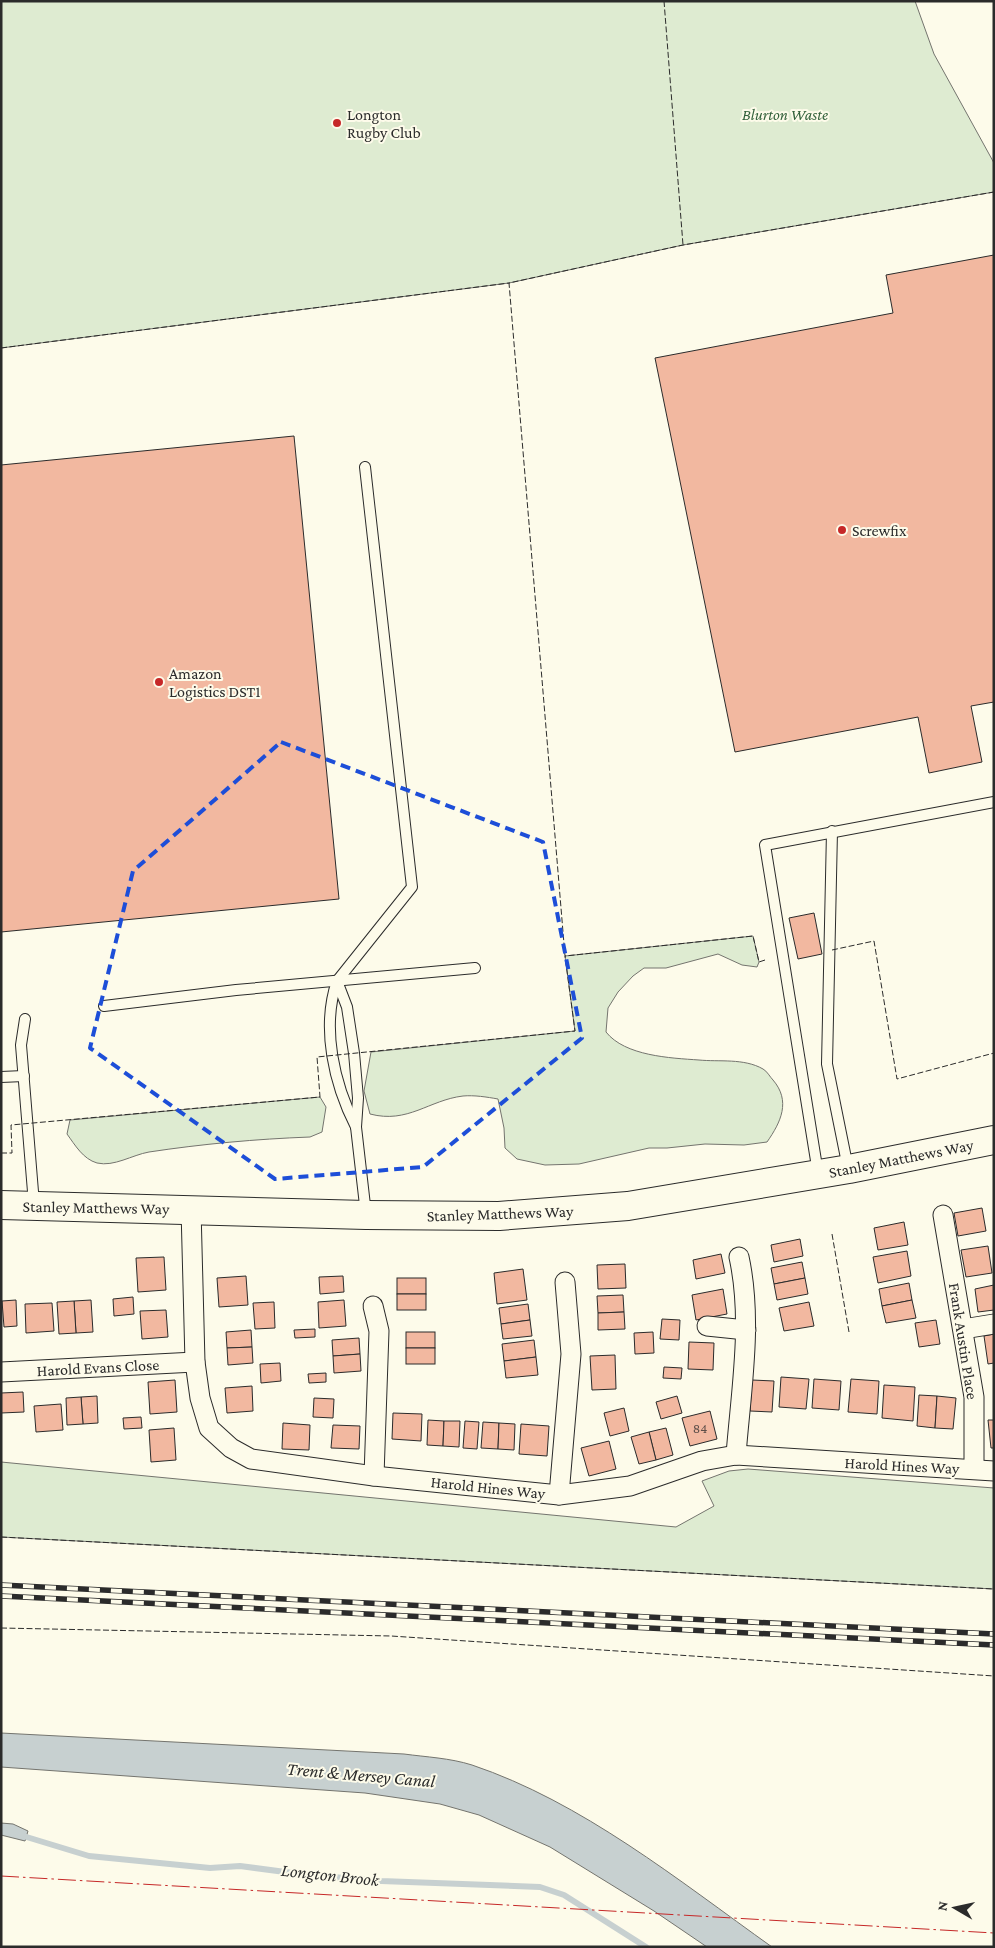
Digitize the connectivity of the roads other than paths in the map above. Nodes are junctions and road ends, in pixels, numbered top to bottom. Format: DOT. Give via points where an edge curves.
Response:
graph roads {
  1 [pos="365,468"];
  2 [pos="994,802"];
  3 [pos="832,831"];
  4 [pos="475,968"];
  5 [pos="337,981"];
  6 [pos="104,1006"];
  7 [pos="25,1018"];
  8 [pos="24,1076"];
  9 [pos="1,1077"];
  10 [pos="356,1127"];
  11 [pos="994,1140"];
  12 [pos="849,1169"];
  13 [pos="818,1174"];
  14 [pos="1,1205"];
  15 [pos="35,1207"];
  16 [pos="191,1209"];
  17 [pos="366,1215"];
  18 [pos="943,1215"];
  19 [pos="739,1257"];
  20 [pos="565,1282"];
  21 [pos="373,1306"];
  22 [pos="994,1324"];
  23 [pos="707,1326"];
  24 [pos="963,1329"];
  25 [pos="746,1330"];
  26 [pos="195,1362"];
  27 [pos="1,1372"];
  28 [pos="736,1455"];
  29 [pos="974,1469"];
  30 [pos="994,1471"];
  31 [pos="374,1476"];
  32 [pos="559,1495"];
  1 -- 5 [label="lane" via="412,887"];
  2 -- 3 [label="lane"];
  3 -- 12 [label="lane" via="827,1064"];
  3 -- 13 [label="lane" via="765,844"];
  4 -- 5 [label="lane"];
  5 -- 6 [label="lane" via="164,997"];
  5 -- 10 [label="lane" via="347,1007 354,1053 358,1098"];
  5 -- 10 [label="lane" via="330,1000 332,1056 343,1102"];
  7 -- 8 [label="lane" via="21,1045"];
  8 -- 9 [label="lane"];
  8 -- 15 [label="lane"];
  10 -- 17 [label="lane"];
  11 -- 12 [label="main road, Stanley Matthews Way"];
  12 -- 13 [label="main road, Stanley Matthews Way"];
  13 -- 17 [label="main road, Stanley Matthews Way" via="628,1206 499,1216"];
  14 -- 15 [label="main road, Stanley Matthews Way"];
  15 -- 16 [label="main road, Stanley Matthews Way"];
  16 -- 17 [label="main road, Stanley Matthews Way"];
  16 -- 26 [label="street, Harold Hines Way"];
  18 -- 24 [label="street, Frank Austin Place"];
  19 -- 25 [label="street" via="745,1283"];
  20 -- 32 [label="street" via="571,1354"];
  21 -- 31 [label="street" via="379,1331"];
  22 -- 24 [label="street"];
  23 -- 25 [label="street"];
  24 -- 29 [label="street, Frank Austin Place" via="974,1397"];
  25 -- 28 [label="street"];
  26 -- 27 [label="street, Harold Evans Close"];
  26 -- 31 [label="street, Harold Hines Way" via="200,1398 209,1428 231,1448 251,1459"];
  28 -- 29 [label="street, Harold Hines Way"];
  28 -- 32 [label="street, Harold Hines Way" via="702,1461 630,1486"];
  29 -- 30 [label="street, Harold Hines Way"];
  31 -- 32 [label="street, Harold Hines Way"];
}
